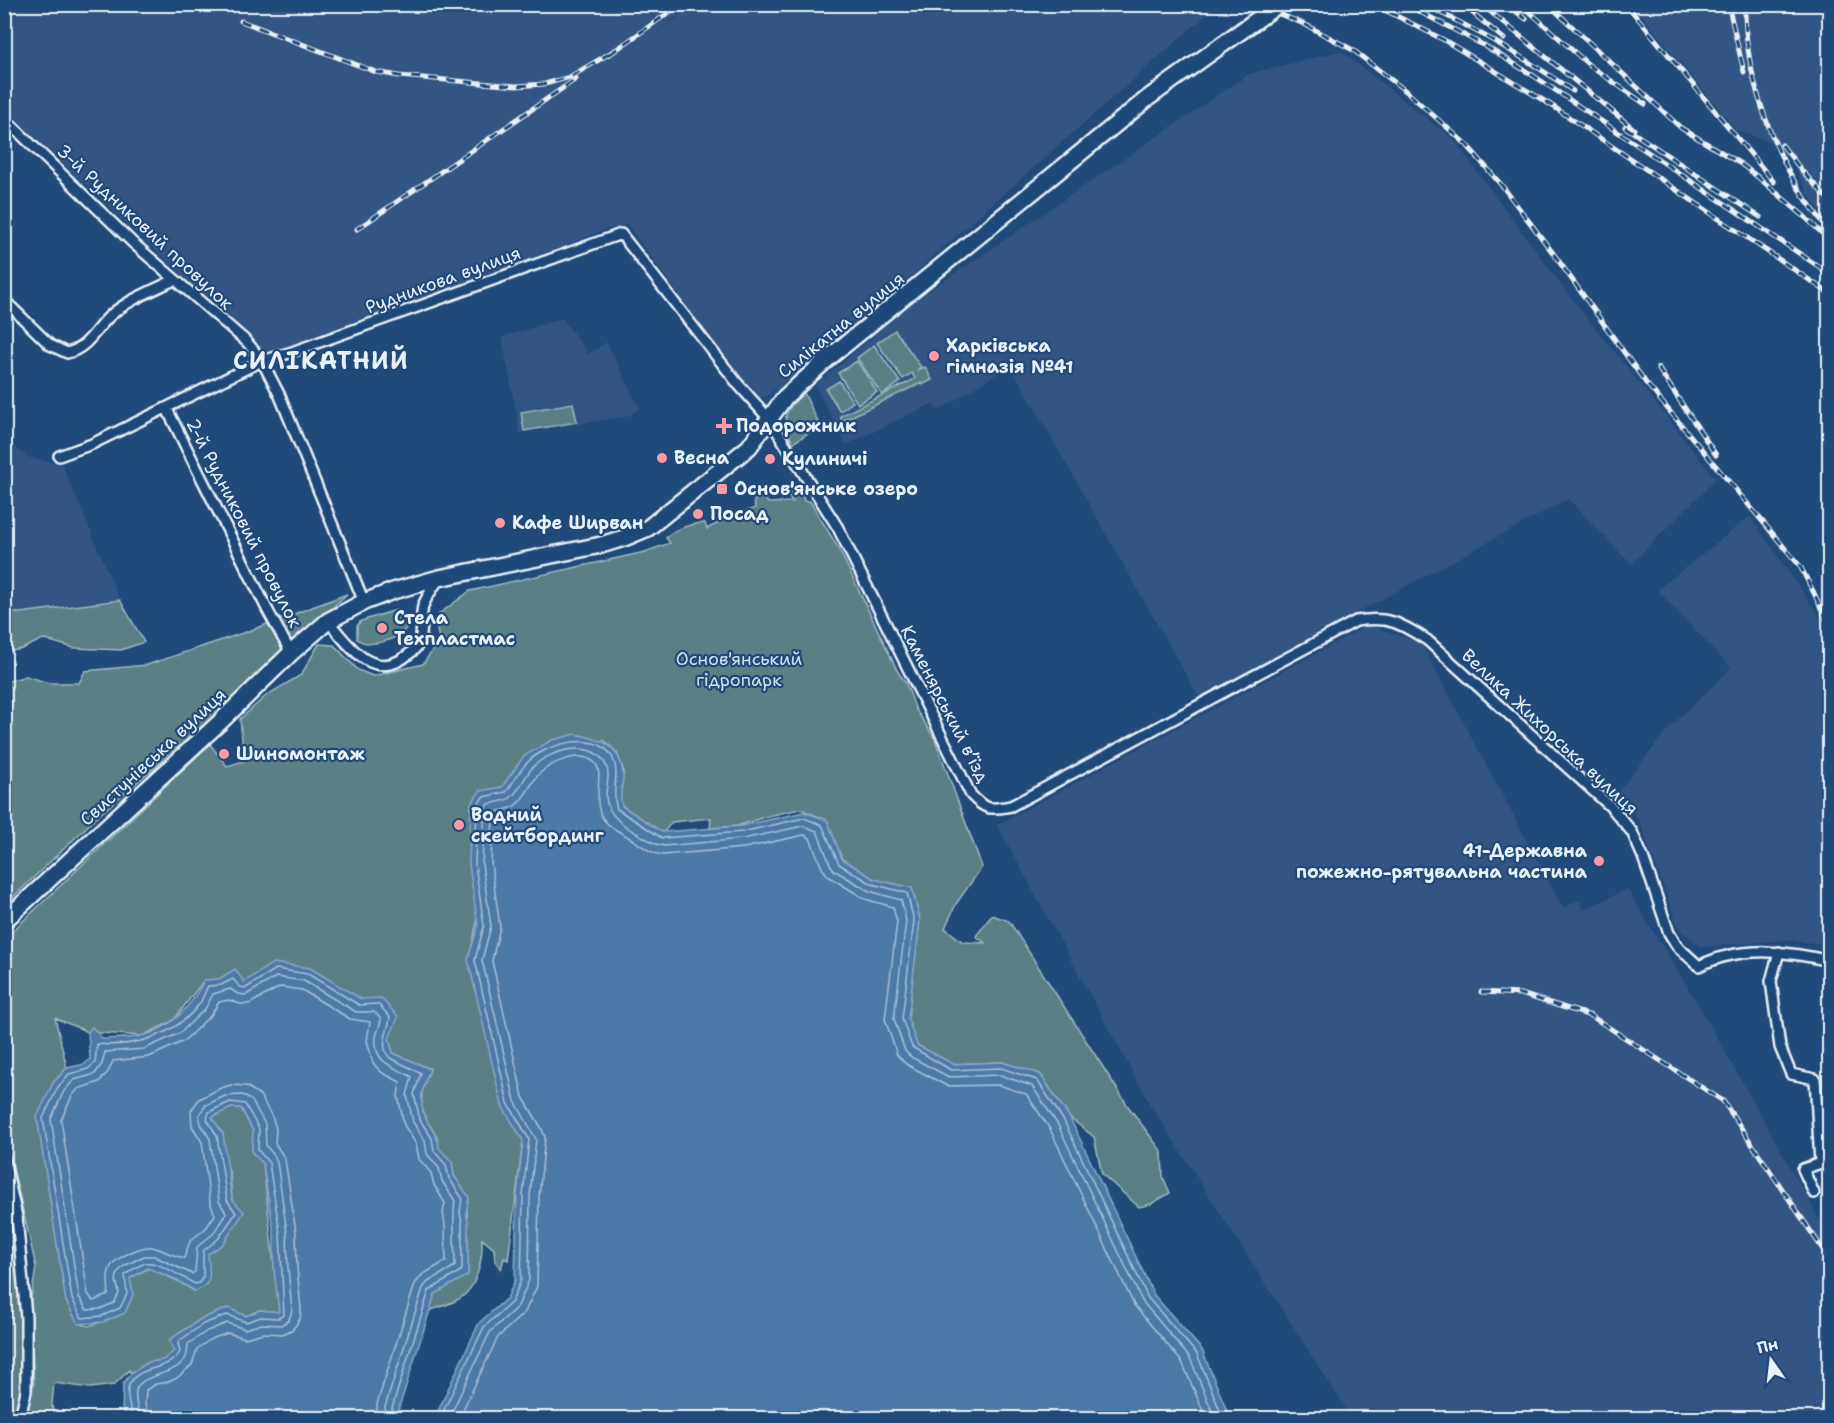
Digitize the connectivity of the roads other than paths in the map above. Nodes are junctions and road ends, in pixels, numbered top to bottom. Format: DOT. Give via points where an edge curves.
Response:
graph roads {
  1 [pos="1279,4"];
  2 [pos="4,118"];
  3 [pos="174,280"];
  4 [pos="4,300"];
  5 [pos="262,361"];
  6 [pos="167,409"];
  7 [pos="770,420"];
  8 [pos="59,456"];
  9 [pos="439,578"];
  10 [pos="364,602"];
  11 [pos="1375,618"];
  12 [pos="328,621"];
  13 [pos="291,653"];
  14 [pos="4,921"];
  15 [pos="1779,952"];
  16 [pos="1830,961"];
  17 [pos="4,1159"];
  18 [pos="1825,1161"];
  19 [pos="1814,1193"];
  20 [pos="20,1419"];
  1 -- 7 [label="main road, Силікатна вулиця, bridge" via="1148,98 831,356 784,397"];
  2 -- 3 [label="street, 3-й Рудниковий провулок"];
  3 -- 4 [label="street" via="112,314 83,346 67,354 50,345"];
  3 -- 5 [label="street, 3-й Рудниковий провулок" via="247,342"];
  5 -- 6 [label="street, Рудникова вулиця"];
  5 -- 7 [label="street, Рудникова вулиця" via="621,234"];
  5 -- 10 [label="street, 3-й Рудниковий провулок"];
  6 -- 8 [label="street, Рудникова вулиця"];
  6 -- 13 [label="street, 2-й Рудниковий провулок"];
  7 -- 9 [label="main road, Силікатна вулиця" via="749,447 648,528 601,545"];
  7 -- 11 [label="street, Каменярський в’їзд" via="838,528 971,795 981,806 993,810 1011,806 1356,621"];
  9 -- 10 [label="main road, Силікатна вулиця"];
  9 -- 12 [label="street" via="423,607 418,645 396,663 368,663"];
  10 -- 12 [label="main road, Силікатна вулиця"];
  11 -- 15 [label="street, Велика Жихорська вулиця" via="1400,624 1427,640 1612,808 1632,832 1669,933 1699,966 1718,957"];
  12 -- 13 [label="main road, Свистунівська вулиця"];
  13 -- 14 [label="main road, Свистунівська вулиця"];
  15 -- 16 [label="street"];
  15 -- 18 [label="street" via="1771,981 1780,1047 1791,1074 1815,1079"];
  17 -- 20 [label="street" via="17,1216 26,1306 26,1391"];
  18 -- 19 [label="street" via="1803,1168"];
}
